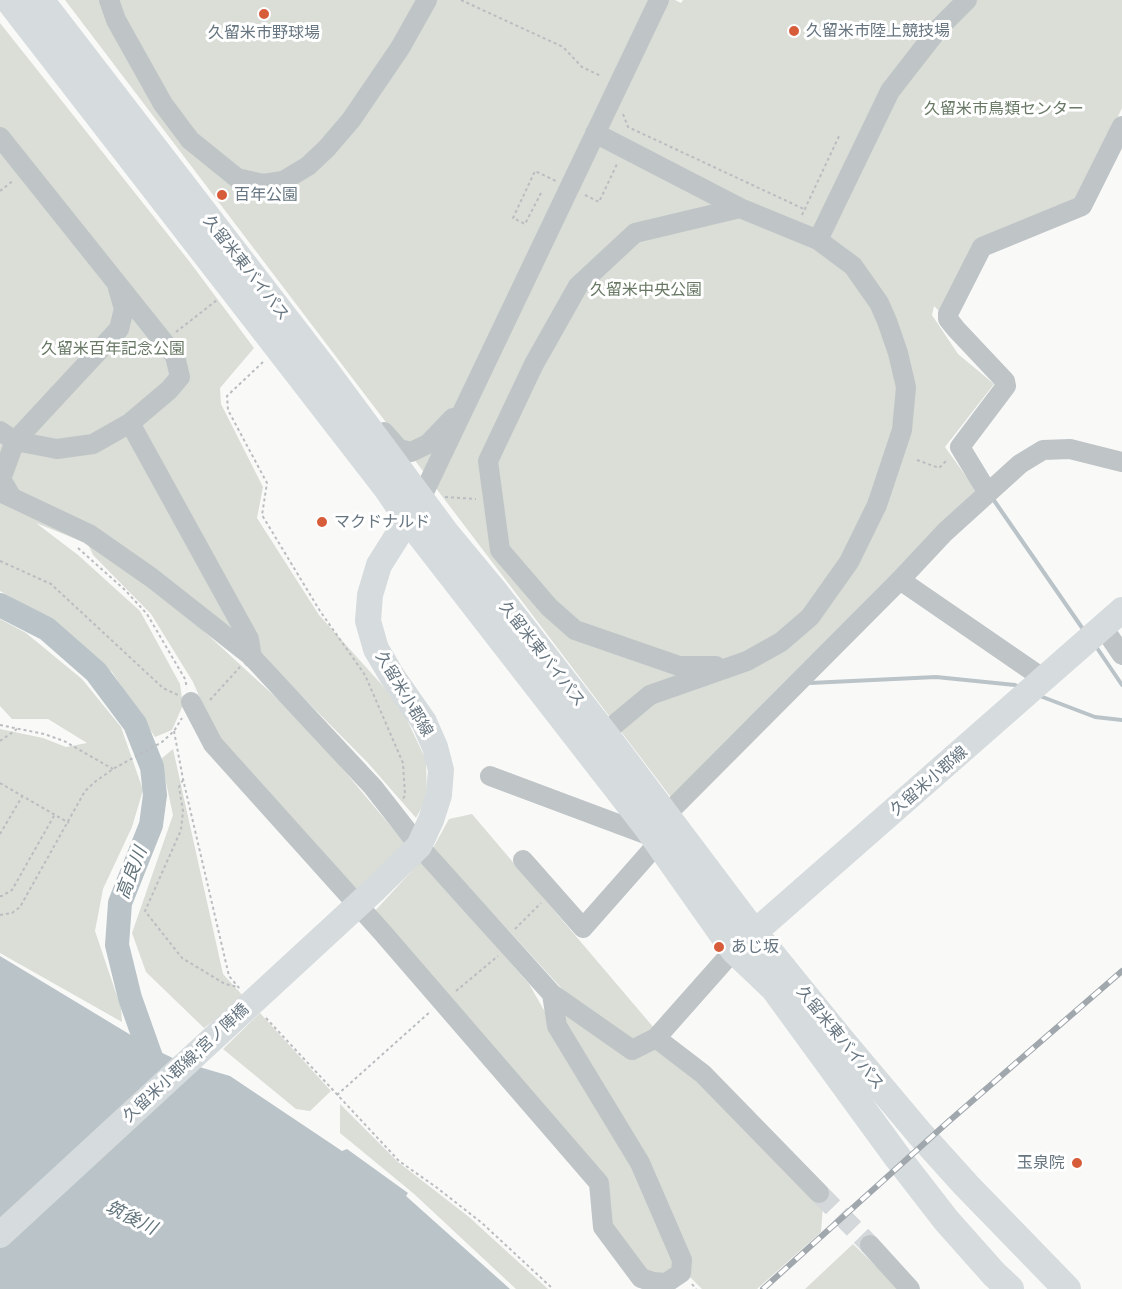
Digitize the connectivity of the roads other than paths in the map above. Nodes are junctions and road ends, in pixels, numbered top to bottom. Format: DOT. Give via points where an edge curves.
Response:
graph roads {
  1 [pos="9,0"];
  2 [pos="40,0"];
  3 [pos="109,0"];
  4 [pos="427,0"];
  5 [pos="659,0"];
  6 [pos="967,0"];
  7 [pos="1122,126"];
  8 [pos="595,133"];
  9 [pos="0,137"];
  10 [pos="740,208"];
  11 [pos="818,240"];
  12 [pos="117,282"];
  13 [pos="324,369"];
  14 [pos="468,401"];
  15 [pos="130,423"];
  16 [pos="8,436"];
  17 [pos="1122,462"];
  18 [pos="988,493"];
  19 [pos="5,494"];
  20 [pos="425,506"];
  21 [pos="900,580"];
  22 [pos="1113,619"];
  23 [pos="1122,655"];
  24 [pos="252,657"];
  25 [pos="747,661"];
  26 [pos="1044,679"];
  27 [pos="198,704"];
  28 [pos="606,736"];
  29 [pos="490,776"];
  30 [pos="666,815"];
  31 [pos="664,851"];
  32 [pos="413,852"];
  33 [pos="523,860"];
  34 [pos="373,891"];
  35 [pos="745,942"];
  36 [pos="552,994"];
  37 [pos="656,1038"];
  38 [pos="819,1193"];
  39 [pos="0,1235"];
  40 [pos="870,1245"];
  41 [pos="910,1289"];
  42 [pos="1010,1289"];
  43 [pos="1067,1289"];
  1 -- 20 [label="highway, 久留米東バイパス" via="387,488"];
  2 -- 13 [label="highway, 久留米東バイパス"];
  3 -- 4 [label="street" via="116,20 163,104 190,140 237,178 263,184 283,181 327,148 400,48"];
  5 -- 8 [label="street"];
  6 -- 11 [label="street" via="939,28 890,91"];
  7 -- 18 [label="street" via="1082,206 982,247 948,314 948,319 1006,386 960,447"];
  8 -- 10 [label="street"];
  8 -- 14 [label="street"];
  9 -- 12 [label="street"];
  10 -- 11 [label="street"];
  10 -- 25 [label="street" via="634,233 578,286 534,364 488,461 500,550 549,607 575,630 679,666 709,667"];
  11 -- 25 [label="street" via="853,266 887,321 906,387 902,430 877,505 849,562 810,617 781,642"];
  12 -- 15 [label="street" via="175,356 180,377"];
  12 -- 16 [label="street" via="124,309 119,329 27,426"];
  13 -- 14 [label="street" via="399,449 411,452 428,444"];
  13 -- 20 [label="highway, 久留米東バイパス"];
  14 -- 20 [label="street"];
  15 -- 16 [label="street" via="93,444 57,449"];
  15 -- 24 [label="street" via="249,639"];
  16 -- 19 [label="street" via="1,479"];
  17 -- 18 [label="street" via="1070,449 1043,450 1020,464"];
  18 -- 21 [label="street"];
  19 -- 24 [label="street" via="89,534"];
  20 -- 28 [label="highway, 久留米東バイパス"];
  20 -- 31 [label="highway, 久留米東バイパス"];
  20 -- 32 [label="main road, 久留米小郡線" via="379,566 370,595 368,621 376,649 424,722 441,770 431,820"];
  21 -- 26 [label="street"];
  21 -- 30 [label="street"];
  22 -- 23 [label="street"];
  22 -- 26 [label="main road, 久留米小郡線"];
  24 -- 32 [label="street" via="373,787 395,815"];
  25 -- 28 [label="street" via="650,695"];
  26 -- 35 [label="main road, 久留米小郡線"];
  27 -- 36 [label="street" via="213,744 599,1183 603,1227 641,1278 666,1283 681,1272 682,1260 640,1162 557,1026"];
  28 -- 30 [label="highway, 久留米東バイパス"];
  29 -- 31 [label="street" via="651,835"];
  30 -- 35 [label="highway, 久留米東バイパス"];
  31 -- 33 [label="street" via="583,928"];
  31 -- 35 [label="highway, 久留米東バイパス"];
  32 -- 34 [label="main road, 久留米小郡線"];
  32 -- 36 [label="street"];
  34 -- 39 [label="main road, 久留米小郡線;宮ノ陣橋"];
  35 -- 37 [label="street"];
  35 -- 42 [label="highway, 久留米東バイパス" via="898,1158 946,1220"];
  35 -- 43 [label="highway, 久留米東バイパス" via="841,1040 966,1185"];
  36 -- 37 [label="street" via="632,1050"];
  37 -- 38 [label="street" via="703,1074"];
  40 -- 41 [label="street"];
}
